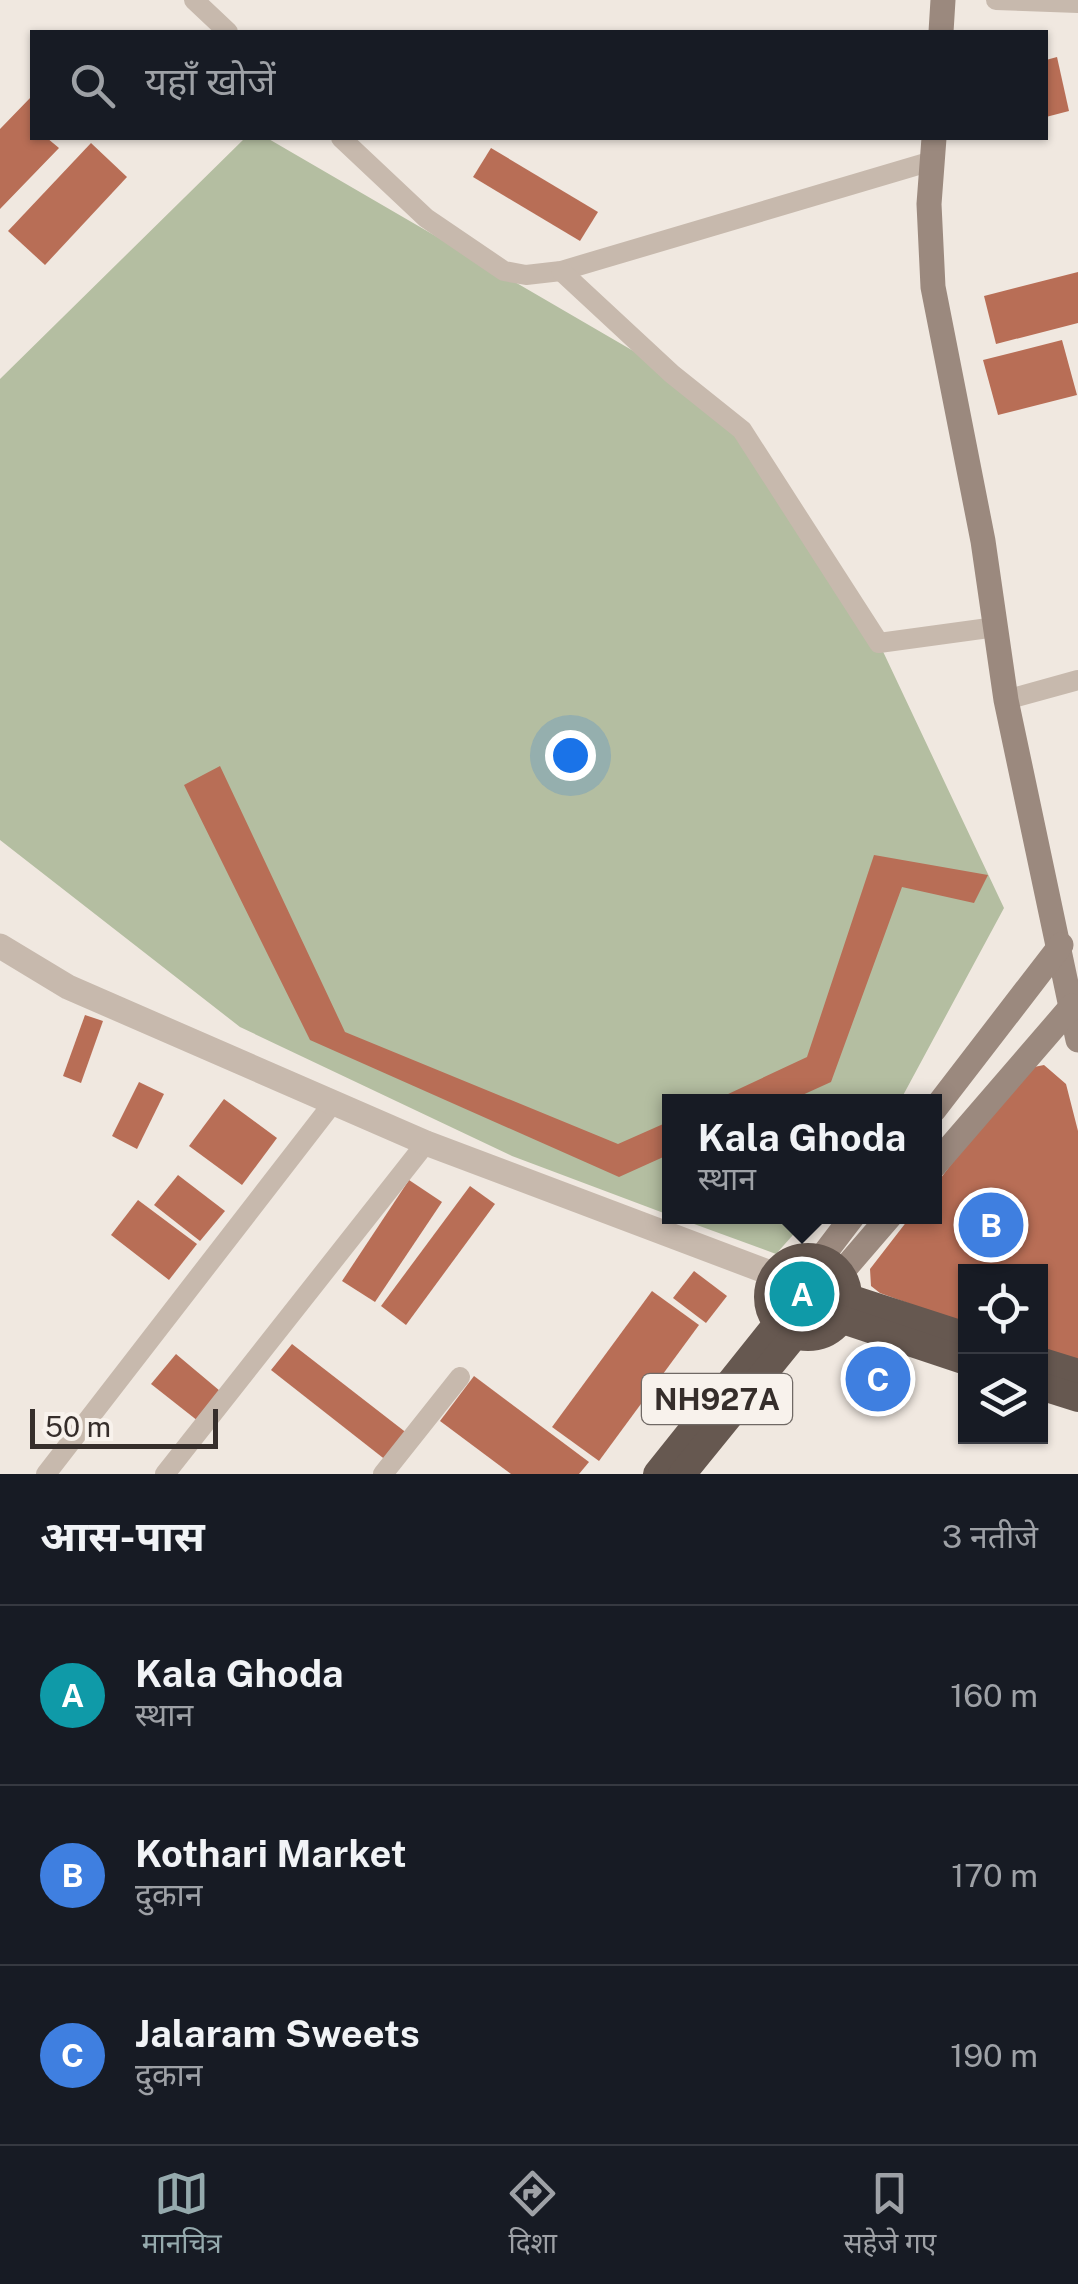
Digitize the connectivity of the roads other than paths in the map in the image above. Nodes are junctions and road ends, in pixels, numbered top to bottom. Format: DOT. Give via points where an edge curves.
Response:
graph roads {
  1 [pos="194,0"];
  2 [pos="943,0"];
  3 [pos="996,0"];
  4 [pos="1078,3"];
  5 [pos="226,30"];
  6 [pos="941,30"];
  7 [pos="343,140"];
  8 [pos="933,149"];
  9 [pos="561,271"];
  10 [pos="996,626"];
  11 [pos="1078,680"];
  12 [pos="1006,700"];
  13 [pos="0,946"];
  14 [pos="1060,946"];
  15 [pos="1072,1006"];
  16 [pos="1078,1040"];
  17 [pos="942,1100"];
  18 [pos="332,1103"];
  19 [pos="426,1144"];
  20 [pos="942,1157"];
  21 [pos="851,1224"];
  22 [pos="884,1224"];
  23 [pos="773,1274"];
  24 [pos="838,1287"];
  25 [pos="786,1329"];
  26 [pos="958,1333"];
  27 [pos="958,1356"];
  28 [pos="1048,1363"];
  29 [pos="1078,1373"];
  30 [pos="460,1378"];
  31 [pos="1048,1389"];
  32 [pos="1078,1398"];
  33 [pos="46,1474"];
  34 [pos="166,1474"];
  35 [pos="382,1474"];
  36 [pos="656,1474"];
  37 [pos="682,1474"];
  1 -- 5 [label="street"];
  2 -- 6 [label="main road"];
  3 -- 4 [label="street"];
  7 -- 9 [label="street" via="426,218 504,270"];
  8 -- 9 [label="street"];
  8 -- 10 [label="main road" via="932,286"];
  9 -- 10 [label="street" via="742,430 879,642"];
  10 -- 12 [label="main road"];
  11 -- 12 [label="street"];
  12 -- 14 [label="main road"];
  13 -- 18 [label="street" via="68,987"];
  14 -- 15 [label="main road"];
  14 -- 17 [label="main road"];
  15 -- 16 [label="main road"];
  15 -- 20 [label="main road"];
  18 -- 19 [label="street"];
  18 -- 33 [label="street"];
  19 -- 23 [label="street"];
  19 -- 34 [label="street"];
  21 -- 24 [label="main road"];
  22 -- 24 [label="main road"];
  23 -- 24 [label="highway" via="800,1257"];
  23 -- 25 [label="highway" via="768,1305"];
  24 -- 25 [label="highway, NH927A" via="816,1336"];
  24 -- 26 [label="highway"];
  24 -- 27 [label="highway"];
  25 -- 36 [label="highway, NH927A"];
  25 -- 37 [label="highway, NH927A"];
  28 -- 29 [label="highway"];
  30 -- 35 [label="street"];
  31 -- 32 [label="highway"];
}
